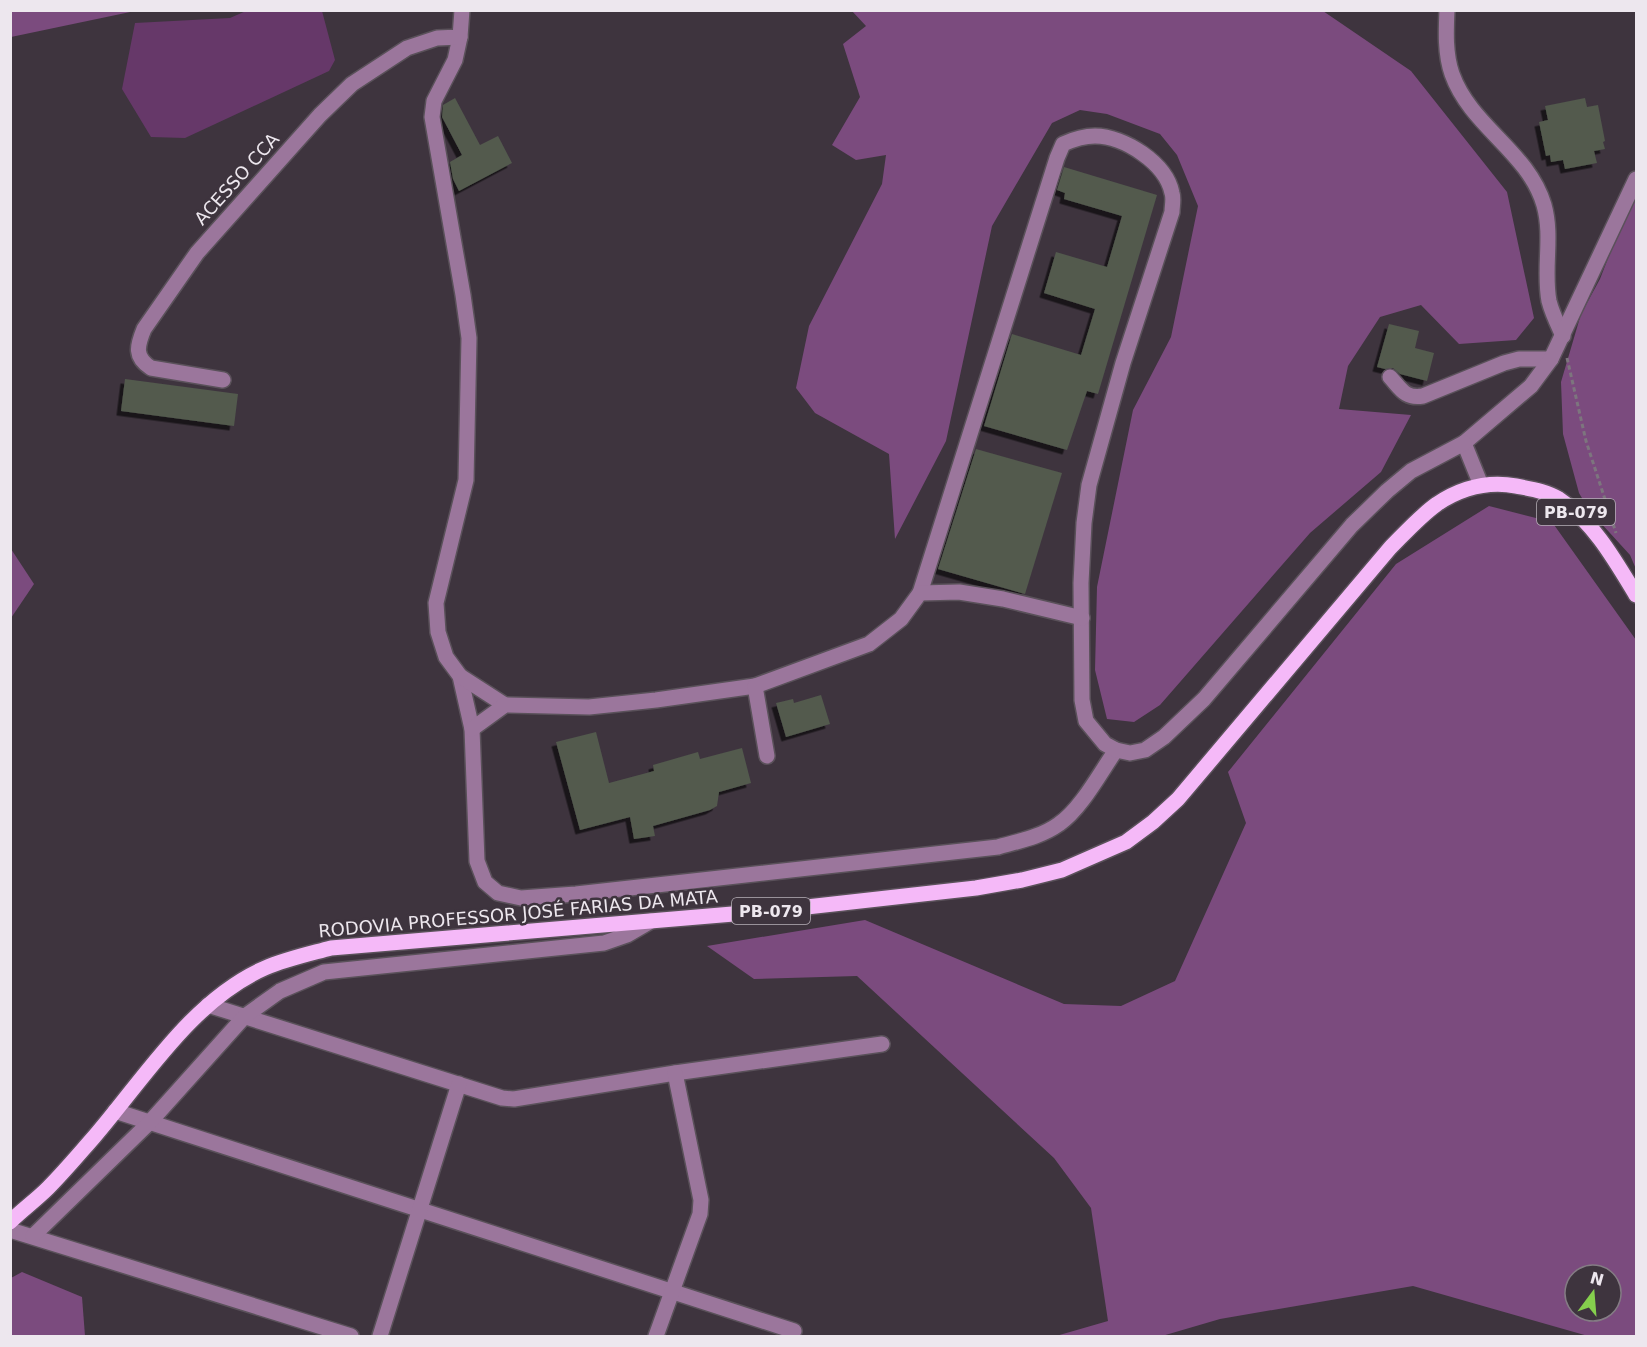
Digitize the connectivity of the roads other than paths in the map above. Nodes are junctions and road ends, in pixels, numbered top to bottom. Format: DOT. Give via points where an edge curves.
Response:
graph roads {
  1 [pos="462,10"];
  2 [pos="1447,10"];
  3 [pos="460,37"];
  4 [pos="1636,179"];
  5 [pos="1563,336"];
  6 [pos="1551,359"];
  7 [pos="1390,376"];
  8 [pos="223,380"];
  9 [pos="1464,442"];
  10 [pos="1481,484"];
  11 [pos="920,593"];
  12 [pos="1636,596"];
  13 [pos="1082,618"];
  14 [pos="460,676"];
  15 [pos="755,686"];
  16 [pos="505,705"];
  17 [pos="472,729"];
  18 [pos="1116,750"];
  19 [pos="767,756"];
  20 [pos="651,921"];
  21 [pos="208,1005"];
  22 [pos="245,1016"];
  23 [pos="882,1044"];
  24 [pos="675,1073"];
  25 [pos="459,1084"];
  26 [pos="115,1111"];
  27 [pos="149,1123"];
  28 [pos="420,1210"];
  29 [pos="10,1222"];
  30 [pos="10,1230"];
  31 [pos="33,1236"];
  32 [pos="671,1291"];
  33 [pos="794,1331"];
  34 [pos="351,1336"];
  35 [pos="380,1336"];
  36 [pos="656,1336"];
  1 -- 3 [label="street"];
  2 -- 5 [label="street" via="1446,42 1451,72 1461,95 1476,117 1531,176 1544,205 1550,302"];
  3 -- 8 [label="street, ACESSO CCA" via="407,48 352,84 197,253 144,329 138,353 150,368"];
  3 -- 14 [label="street" via="452,67 434,101 432,117 469,338 466,480 436,603 438,632 446,657"];
  4 -- 5 [label="street"];
  5 -- 6 [label="street"];
  6 -- 7 [label="street" via="1504,363 1423,396 1405,393"];
  6 -- 9 [label="street" via="1531,386"];
  9 -- 10 [label="street"];
  9 -- 18 [label="street" via="1411,471 1352,525 1204,699 1164,737 1145,750"];
  10 -- 12 [label="main road, PB-079" via="1504,484 1559,499 1589,526"];
  10 -- 20 [label="main road, RODOVIA PROFESSOR JOSÉ FARIAS DA MATA / PB-079" via="1437,504 1390,548 1178,799 1125,842 1062,870 976,888"];
  11 -- 13 [label="street" via="959,592"];
  11 -- 13 [label="street" via="1057,158 1063,144 1096,136 1122,142 1154,162 1173,194 1172,212 1089,484"];
  11 -- 15 [label="street" via="901,619 869,644"];
  13 -- 18 [label="street" via="1082,700 1086,721 1105,744"];
  14 -- 16 [label="street"];
  14 -- 17 [label="street"];
  15 -- 16 [label="street" via="589,707"];
  15 -- 19 [label="street"];
  16 -- 17 [label="street"];
  17 -- 18 [label="street" via="477,861 485,882 498,893 521,898 998,847 1035,837 1059,824 1072,813"];
  20 -- 21 [label="main road, RODOVIA PROFESSOR JOSÉ FARIAS DA MATA / PB-079" via="331,948 264,968"];
  20 -- 22 [label="street" via="627,936 604,943 324,972 280,991"];
  21 -- 22 [label="street"];
  21 -- 26 [label="main road, RODOVIA PROFESSOR JOSÉ FARIAS DA MATA / PB-079"];
  22 -- 25 [label="street"];
  22 -- 27 [label="street"];
  23 -- 24 [label="street"];
  24 -- 25 [label="street" via="514,1099"];
  24 -- 32 [label="street" via="701,1200 700,1214"];
  25 -- 28 [label="street"];
  26 -- 27 [label="street"];
  26 -- 29 [label="main road, RODOVIA PROFESSOR JOSÉ FARIAS DA MATA / PB-079" via="48,1188"];
  27 -- 28 [label="street"];
  27 -- 31 [label="street"];
  28 -- 32 [label="street"];
  28 -- 35 [label="street"];
  30 -- 31 [label="street"];
  31 -- 34 [label="street"];
  32 -- 33 [label="street"];
  32 -- 36 [label="street"];
}
